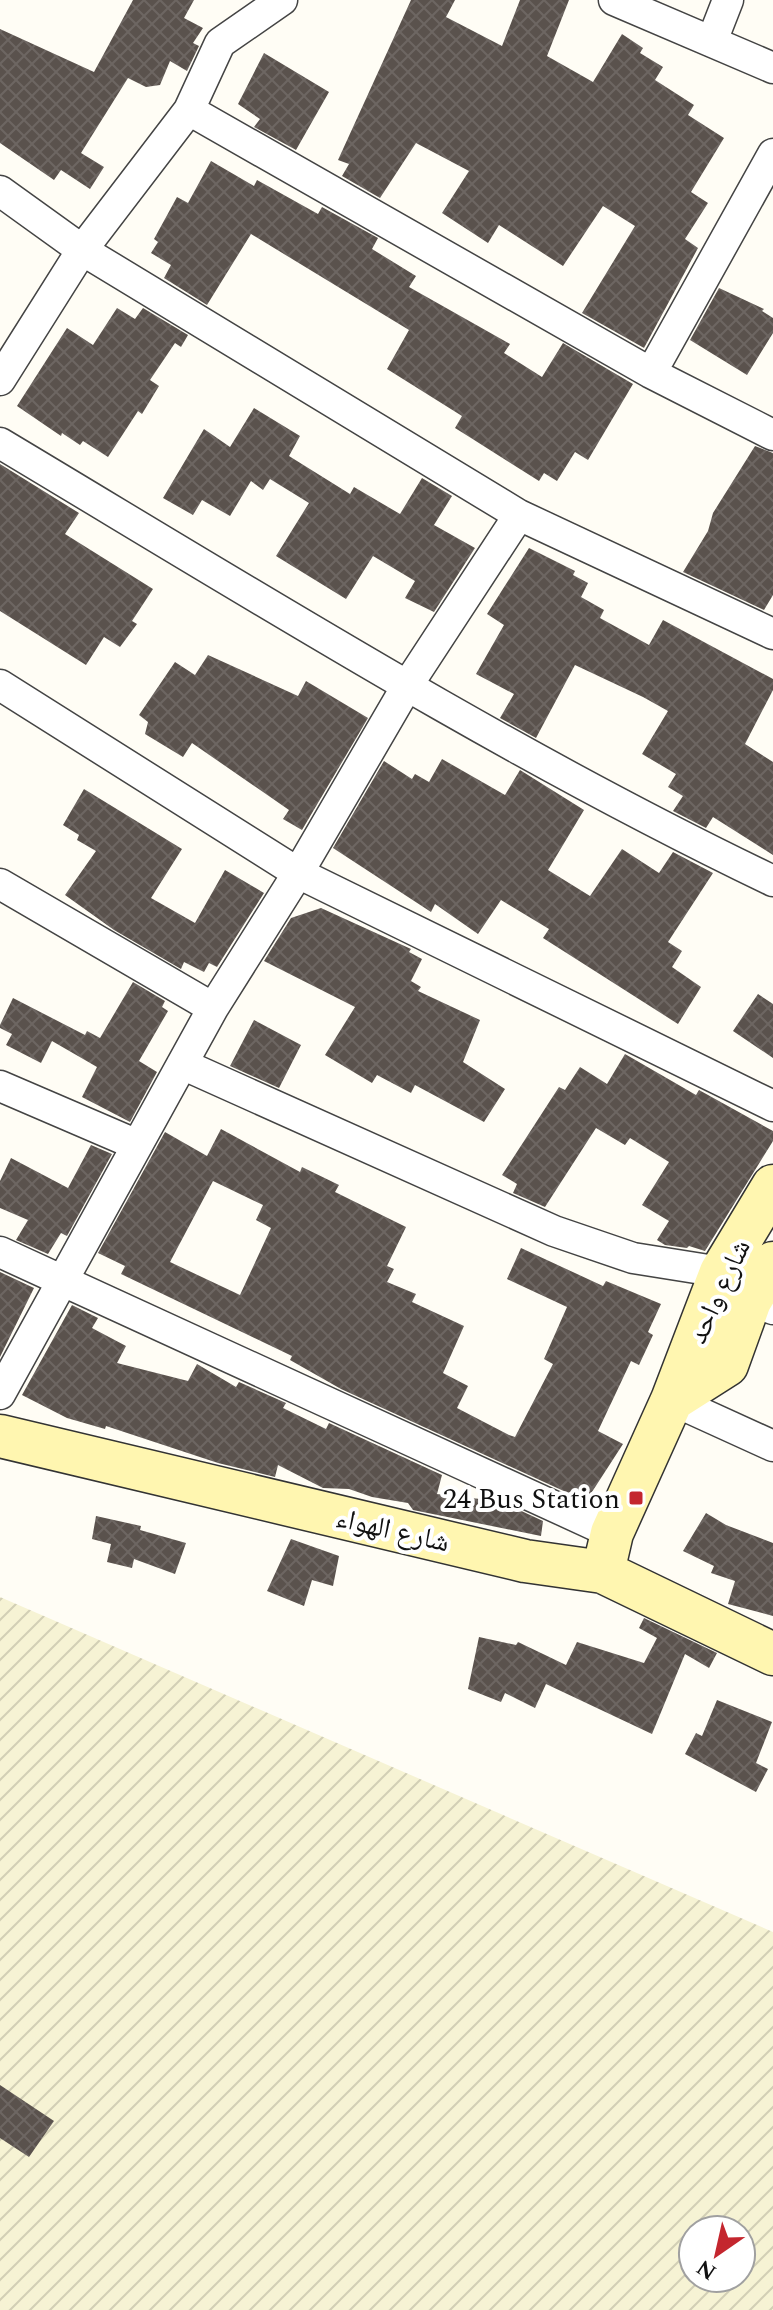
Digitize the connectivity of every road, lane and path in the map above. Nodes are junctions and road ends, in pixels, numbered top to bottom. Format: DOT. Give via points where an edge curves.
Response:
graph roads {
  1 [pos="282,0"];
  2 [pos="614,0"];
  3 [pos="728,0"];
  4 [pos="712,41"];
  5 [pos="773,68"];
  6 [pos="189,110"];
  7 [pos="773,154"];
  8 [pos="0,191"];
  9 [pos="82,250"];
  10 [pos="651,373"];
  11 [pos="0,380"];
  12 [pos="773,435"];
  13 [pos="0,443"];
  14 [pos="519,515"];
  15 [pos="773,634"];
  16 [pos="0,685"];
  17 [pos="407,686"];
  18 [pos="298,873"];
  19 [pos="773,881"];
  20 [pos="0,884"];
  21 [pos="213,1008"];
  22 [pos="182,1064"];
  23 [pos="0,1086"];
  24 [pos="773,1106"];
  25 [pos="135,1144"];
  26 [pos="773,1186"];
  27 [pos="0,1252"];
  28 [pos="773,1263"];
  29 [pos="721,1272"];
  30 [pos="60,1280"];
  31 [pos="761,1305"];
  32 [pos="0,1394"];
  33 [pos="672,1400"];
  34 [pos="0,1436"];
  35 [pos="773,1446"];
  36 [pos="607,1553"];
  37 [pos="773,1654"];
  1 -- 6 [label="street" via="220,43"];
  2 -- 4 [label="street"];
  3 -- 4 [label="street"];
  4 -- 5 [label="street"];
  6 -- 9 [label="street"];
  6 -- 10 [label="street"];
  7 -- 10 [label="street"];
  8 -- 9 [label="street"];
  9 -- 11 [label="street"];
  9 -- 14 [label="street"];
  10 -- 12 [label="street"];
  13 -- 17 [label="street"];
  14 -- 15 [label="street"];
  14 -- 17 [label="street"];
  16 -- 18 [label="street"];
  17 -- 18 [label="street"];
  17 -- 19 [label="street" via="689,841"];
  18 -- 21 [label="street"];
  18 -- 24 [label="street"];
  20 -- 21 [label="street"];
  21 -- 22 [label="street"];
  22 -- 25 [label="street"];
  22 -- 29 [label="street" via="554,1231 633,1258"];
  23 -- 25 [label="street"];
  25 -- 30 [label="street"];
  26 -- 29 [label="street, شارع واحد"];
  27 -- 30 [label="street"];
  28 -- 31 [label="street, شارع واحد"];
  29 -- 31 [label="street"];
  29 -- 33 [label="street, شارع واحد"];
  30 -- 32 [label="street"];
  30 -- 36 [label="street"];
  31 -- 33 [label="street, شارع واحد" via="727,1365"];
  33 -- 35 [label="street"];
  33 -- 36 [label="street, شارع واحد"];
  34 -- 36 [label="street, شارع الهواء" via="525,1561"];
  36 -- 37 [label="street, شارع الهواء"];
}
